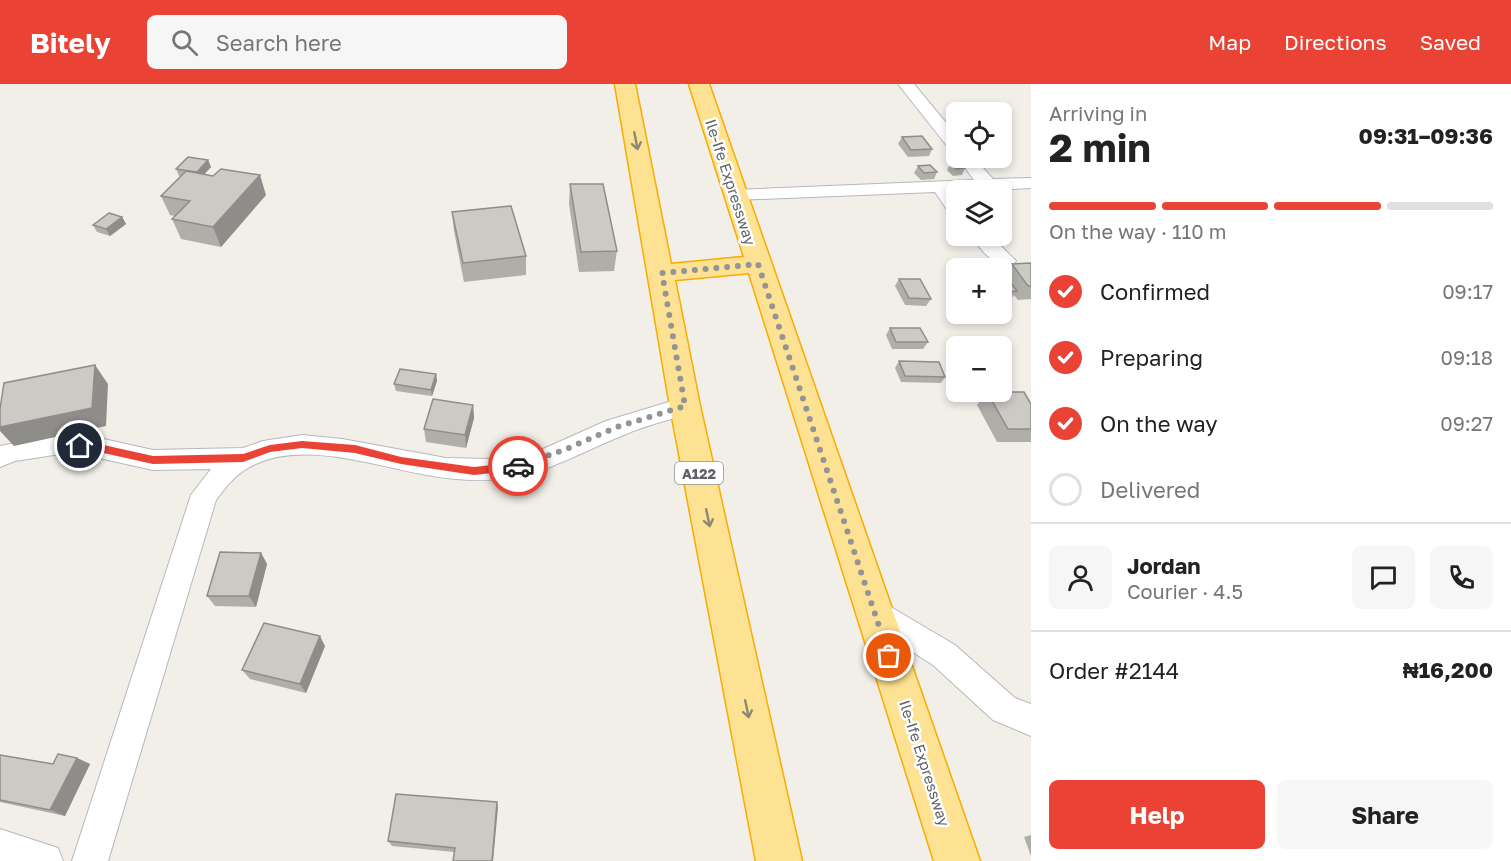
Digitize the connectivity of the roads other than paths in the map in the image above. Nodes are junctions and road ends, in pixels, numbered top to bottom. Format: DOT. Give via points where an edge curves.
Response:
graph roads {
  1 [pos="625,84"];
  2 [pos="699,84"];
  3 [pos="906,84"];
  4 [pos="946,133"];
  5 [pos="974,168"];
  6 [pos="984,180"];
  7 [pos="1031,183"];
  8 [pos="1012,184"];
  9 [pos="940,187"];
  10 [pos="946,187"];
  11 [pos="735,195"];
  12 [pos="946,195"];
  13 [pos="991,246"];
  14 [pos="1003,258"];
  15 [pos="758,264"];
  16 [pos="662,273"];
  17 [pos="685,406"];
  18 [pos="0,456"];
  19 [pos="243,458"];
  20 [pos="874,611"];
  21 [pos="1031,720"];
  22 [pos="0,847"];
  23 [pos="45,861"];
  24 [pos="90,861"];
  25 [pos="779,861"];
  26 [pos="957,861"];
  1 -- 16 [label="highway, A122, one-way"];
  2 -- 11 [label="highway, Ile-Ife Expressway"];
  3 -- 4 [label="street"];
  5 -- 6 [label="street"];
  7 -- 8 [label="street"];
  9 -- 10 [label="street"];
  9 -- 11 [label="street"];
  9 -- 12 [label="street"];
  11 -- 15 [label="highway, Ile-Ife Expressway"];
  13 -- 14 [label="street"];
  15 -- 16 [label="highway"];
  15 -- 20 [label="highway, Ile-Ife Expressway"];
  16 -- 17 [label="highway, A122"];
  17 -- 19 [label="street" via="617,427 524,466 474,471 401,461 355,449 302,444 270,448"];
  17 -- 25 [label="highway, A122, one-way"];
  18 -- 19 [label="street" via="60,444 153,460"];
  19 -- 24 [label="street" via="204,495"];
  20 -- 21 [label="street" via="944,655 1004,709"];
  20 -- 26 [label="highway, Ile-Ife Expressway"];
  22 -- 23 [label="street"];
}
